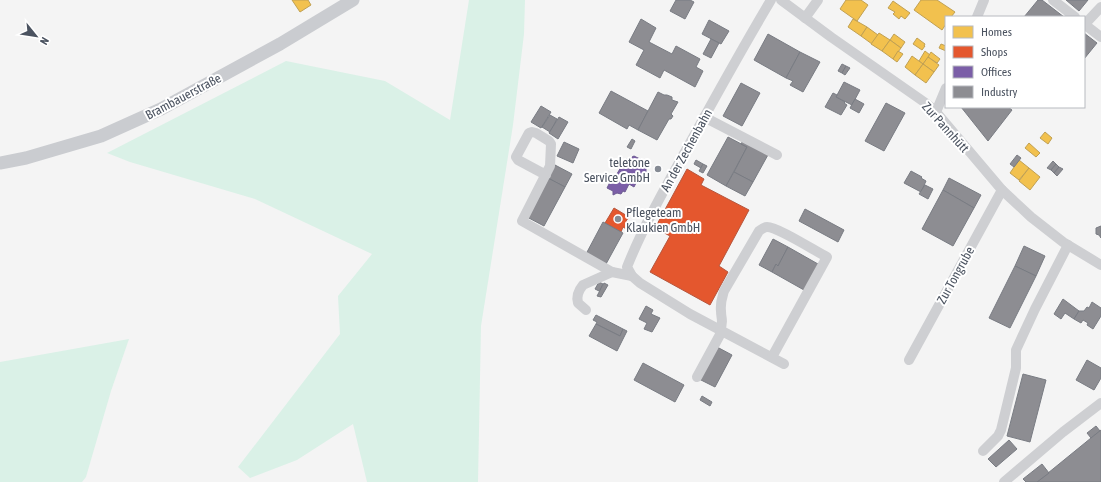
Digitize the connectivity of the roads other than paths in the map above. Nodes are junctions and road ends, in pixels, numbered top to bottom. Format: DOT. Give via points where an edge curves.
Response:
graph roads {
  1 [pos="353,0"];
  2 [pos="770,0"];
  3 [pos="781,0"];
  4 [pos="818,0"];
  5 [pos="984,0"];
  6 [pos="1054,0"];
  7 [pos="1101,7"];
  8 [pos="977,16"];
  9 [pos="1074,16"];
  10 [pos="805,18"];
  11 [pos="1085,23"];
  12 [pos="1085,25"];
  13 [pos="1101,37"];
  14 [pos="945,90"];
  15 [pos="936,112"];
  16 [pos="704,117"];
  17 [pos="777,155"];
  18 [pos="0,163"];
  19 [pos="546,175"];
  20 [pos="1002,190"];
  21 [pos="1068,245"];
  22 [pos="1101,265"];
  23 [pos="612,272"];
  24 [pos="632,276"];
  25 [pos="586,310"];
  26 [pos="721,330"];
  27 [pos="772,357"];
  28 [pos="909,360"];
  29 [pos="784,364"];
  30 [pos="697,377"];
  31 [pos="1101,403"];
  32 [pos="983,451"];
  33 [pos="1004,482"];
  1 -- 18 [label="main road, Brambauerstraße" via="161,110 102,136"];
  2 -- 16 [label="street, An der Zechenbahn"];
  3 -- 10 [label="street, Zur Pannhütt"];
  4 -- 10 [label="street"];
  5 -- 8 [label="street"];
  6 -- 9 [label="street"];
  7 -- 11 [label="street"];
  10 -- 15 [label="street, Zur Pannhütt" via="908,89"];
  12 -- 13 [label="street"];
  14 -- 15 [label="street"];
  15 -- 20 [label="street, Zur Pannhütt"];
  16 -- 17 [label="street"];
  16 -- 24 [label="street, An der Zechenbahn" via="637,241 627,267"];
  19 -- 23 [label="street" via="522,221"];
  20 -- 21 [label="street, Zur Pannhütt" via="1031,217"];
  20 -- 28 [label="street, Zur Tongrube"];
  21 -- 22 [label="street, Zur Pannhütt"];
  21 -- 32 [label="street" via="1016,350 1016,368 998,436"];
  23 -- 24 [label="street"];
  23 -- 25 [label="street" via="583,285 580,289 577,294 578,303"];
  24 -- 26 [label="street" via="690,314"];
  26 -- 27 [label="street"];
  26 -- 27 [label="street" via="723,324 720,310 724,291 759,231 765,227 772,227 827,257"];
  26 -- 30 [label="street"];
  27 -- 29 [label="street"];
  31 -- 33 [label="street"];
}
